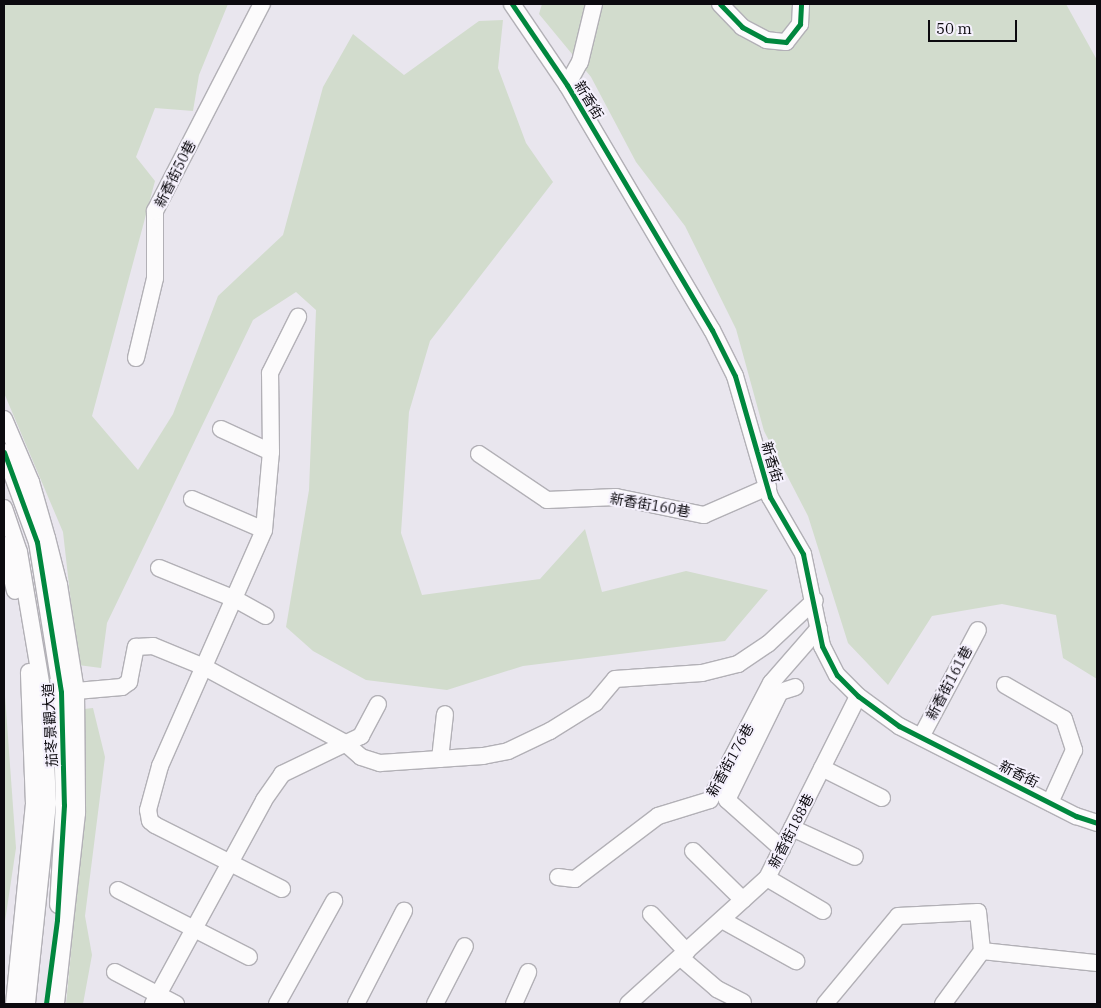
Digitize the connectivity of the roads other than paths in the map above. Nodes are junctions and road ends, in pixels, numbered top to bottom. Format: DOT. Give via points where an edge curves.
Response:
graph roads {
  1 [pos="262,4"];
  2 [pos="512,4"];
  3 [pos="594,4"];
  4 [pos="720,4"];
  5 [pos="801,4"];
  6 [pos="567,85"];
  7 [pos="298,317"];
  8 [pos="136,358"];
  9 [pos="4,419"];
  10 [pos="221,429"];
  11 [pos="4,452"];
  12 [pos="271,452"];
  13 [pos="480,454"];
  14 [pos="768,487"];
  15 [pos="192,499"];
  16 [pos="4,508"];
  17 [pos="264,530"];
  18 [pos="4,545"];
  19 [pos="159,568"];
  20 [pos="235,599"];
  21 [pos="815,600"];
  22 [pos="266,616"];
  23 [pos="819,628"];
  24 [pos="978,630"];
  25 [pos="204,668"];
  26 [pos="1005,685"];
  27 [pos="795,687"];
  28 [pos="76,691"];
  29 [pos="858,696"];
  30 [pos="378,704"];
  31 [pos="446,714"];
  32 [pos="921,737"];
  33 [pos="346,743"];
  34 [pos="440,759"];
  35 [pos="822,768"];
  36 [pos="882,798"];
  37 [pos="1050,803"];
  38 [pos="1097,823"];
  39 [pos="792,828"];
  40 [pos="782,849"];
  41 [pos="693,851"];
  42 [pos="855,857"];
  43 [pos="231,865"];
  44 [pos="558,877"];
  45 [pos="767,878"];
  46 [pos="282,889"];
  47 [pos="118,890"];
  48 [pos="334,900"];
  49 [pos="743,900"];
  50 [pos="404,911"];
  51 [pos="823,912"];
  52 [pos="651,914"];
  53 [pos="722,920"];
  54 [pos="194,931"];
  55 [pos="465,946"];
  56 [pos="982,951"];
  57 [pos="684,955"];
  58 [pos="249,957"];
  59 [pos="796,961"];
  60 [pos="1097,963"];
  61 [pos="115,972"];
  62 [pos="528,972"];
  63 [pos="154,1000"];
  64 [pos="744,1002"];
  65 [pos="14,1004"];
  66 [pos="26,1004"];
  67 [pos="46,1004"];
  68 [pos="56,1004"];
  69 [pos="176,1004"];
  70 [pos="277,1004"];
  71 [pos="356,1004"];
  72 [pos="435,1004"];
  73 [pos="514,1004"];
  74 [pos="628,1004"];
  75 [pos="825,1004"];
  76 [pos="943,1004"];
  1 -- 8 [label="street, 新香街50巷" via="155,211 155,278"];
  2 -- 6 [label="street, 新香街"];
  3 -- 6 [label="street" via="580,62"];
  4 -- 5 [label="street" via="742,27 766,40 786,42 800,24"];
  6 -- 14 [label="street, 新香街" via="735,376"];
  7 -- 12 [label="street" via="270,373"];
  9 -- 28 [label="street, 茄苳景觀大道" via="31,482 52,557"];
  10 -- 12 [label="street"];
  11 -- 67 [label="street, 茄苳景觀大道" via="37,542 61,692 64,805 57,920"];
  12 -- 17 [label="street"];
  13 -- 14 [label="street, 新香街160巷" via="548,500 616,497 704,515"];
  14 -- 21 [label="street, 新香街" via="770,497 803,554"];
  15 -- 17 [label="street"];
  16 -- 66 [label="street, 茄苳景觀大道" via="19,552 43,704 48,803 38,919"];
  17 -- 20 [label="street"];
  18 -- 65 [label="street, 茄苳景觀大道" via="23,628 34,750 34,804"];
  19 -- 20 [label="street"];
  20 -- 22 [label="street"];
  20 -- 25 [label="street"];
  21 -- 23 [label="street, 新香街"];
  21 -- 34 [label="street" via="768,644 738,664 702,673 615,679 595,703 508,751"];
  23 -- 29 [label="street, 新香街" via="822,646 836,676"];
  23 -- 44 [label="street, 新香街176巷" via="771,683 710,800 658,816 575,879"];
  24 -- 32 [label="street, 新香街161巷"];
  25 -- 28 [label="street" via="153,646 136,647 129,682 122,687"];
  25 -- 33 [label="street"];
  25 -- 43 [label="street" via="160,766 148,810 150,821 155,826"];
  26 -- 37 [label="street" via="1064,719 1074,750"];
  27 -- 40 [label="street" via="780,692 727,800"];
  28 -- 68 [label="street, 茄苳景觀大道" via="77,813"];
  29 -- 32 [label="street, 新香街" via="899,726"];
  29 -- 35 [label="street, 新香街188巷"];
  30 -- 33 [label="street" via="361,736"];
  31 -- 34 [label="street"];
  32 -- 37 [label="street, 新香街"];
  33 -- 34 [label="street" via="361,756 380,763"];
  33 -- 43 [label="street" via="282,774 264,800"];
  35 -- 36 [label="street"];
  35 -- 39 [label="street, 新香街188巷"];
  37 -- 38 [label="street, 新香街"];
  39 -- 40 [label="street, 新香街188巷"];
  39 -- 42 [label="street"];
  40 -- 45 [label="street, 新香街188巷"];
  41 -- 49 [label="street"];
  43 -- 46 [label="street"];
  43 -- 54 [label="street"];
  45 -- 49 [label="street, 新香街188巷"];
  45 -- 51 [label="street"];
  47 -- 54 [label="street"];
  48 -- 70 [label="street"];
  49 -- 53 [label="street, 新香街188巷"];
  50 -- 71 [label="street"];
  52 -- 57 [label="street"];
  53 -- 57 [label="street, 新香街188巷"];
  53 -- 59 [label="street"];
  54 -- 58 [label="street"];
  54 -- 63 [label="street"];
  55 -- 72 [label="street"];
  56 -- 60 [label="street"];
  56 -- 75 [label="street" via="978,912 898,916"];
  56 -- 76 [label="street"];
  57 -- 64 [label="street" via="718,989"];
  57 -- 74 [label="street, 新香街188巷"];
  61 -- 63 [label="street"];
  62 -- 73 [label="street"];
  63 -- 69 [label="street"];
}
